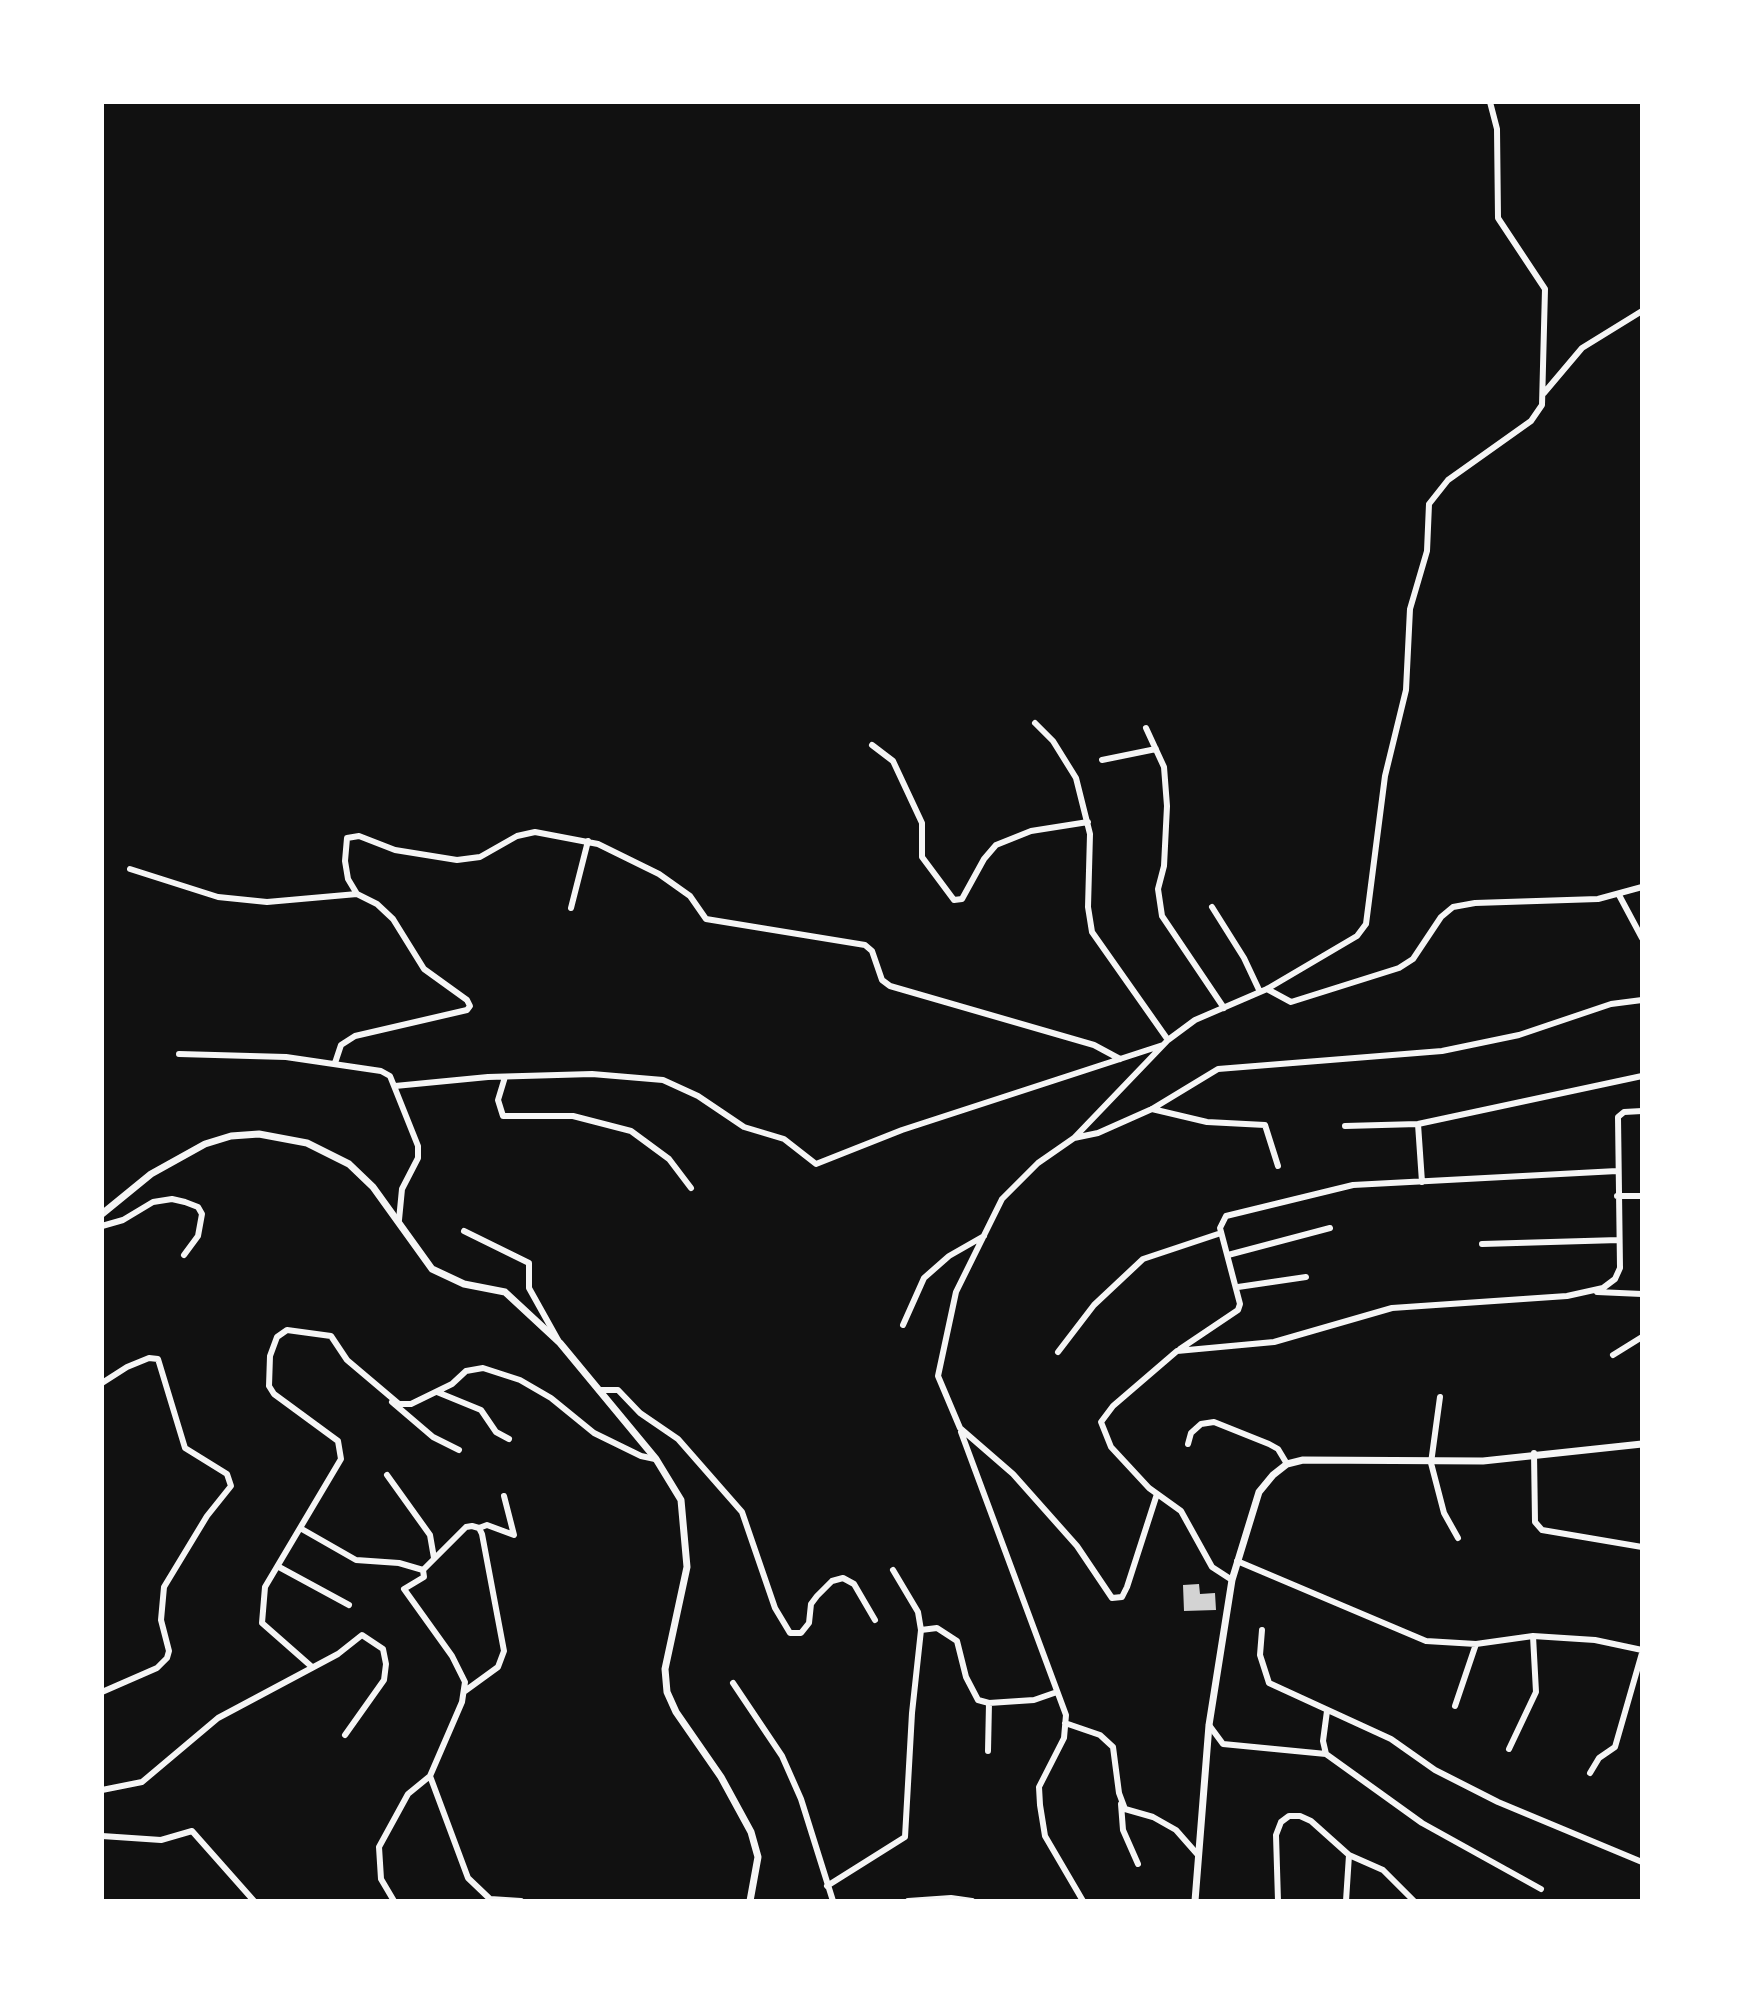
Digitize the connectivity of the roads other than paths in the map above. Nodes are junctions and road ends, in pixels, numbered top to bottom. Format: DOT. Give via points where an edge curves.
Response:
graph roads {
  1 [pos="1490,102"];
  2 [pos="1642,311"];
  3 [pos="1544,393"];
  4 [pos="1035,723"];
  5 [pos="1146,728"];
  6 [pos="872,745"];
  7 [pos="1156,749"];
  8 [pos="1102,760"];
  9 [pos="1088,822"];
  10 [pos="588,841"];
  11 [pos="130,869"];
  12 [pos="1642,887"];
  13 [pos="357,894"];
  14 [pos="1619,895"];
  15 [pos="1212,907"];
  16 [pos="571,908"];
  17 [pos="1642,938"];
  18 [pos="1263,990"];
  19 [pos="1642,1000"];
  20 [pos="1224,1008"];
  21 [pos="1166,1042"];
  22 [pos="179,1054"];
  23 [pos="1120,1059"];
  24 [pos="335,1063"];
  25 [pos="1642,1076"];
  26 [pos="505,1077"];
  27 [pos="395,1086"];
  28 [pos="1152,1109"];
  29 [pos="1642,1111"];
  30 [pos="1418,1124"];
  31 [pos="1345,1126"];
  32 [pos="1074,1138"];
  33 [pos="1278,1166"];
  34 [pos="1617,1171"];
  35 [pos="1422,1182"];
  36 [pos="691,1188"];
  37 [pos="1617,1196"];
  38 [pos="1642,1196"];
  39 [pos="102,1214"];
  40 [pos="399,1220"];
  41 [pos="102,1226"];
  42 [pos="1330,1228"];
  43 [pos="464,1231"];
  44 [pos="1221,1233"];
  45 [pos="984,1236"];
  46 [pos="1619,1240"];
  47 [pos="1482,1244"];
  48 [pos="184,1255"];
  49 [pos="1228,1255"];
  50 [pos="1306,1277"];
  51 [pos="1238,1287"];
  52 [pos="1593,1291"];
  53 [pos="1642,1294"];
  54 [pos="903,1325"];
  55 [pos="1642,1337"];
  56 [pos="560,1343"];
  57 [pos="1177,1351"];
  58 [pos="1058,1352"];
  59 [pos="1613,1355"];
  60 [pos="102,1383"];
  61 [pos="599,1390"];
  62 [pos="437,1392"];
  63 [pos="1440,1397"];
  64 [pos="390,1399"];
  65 [pos="960,1428"];
  66 [pos="509,1439"];
  67 [pos="1188,1444"];
  68 [pos="1642,1444"];
  69 [pos="459,1450"];
  70 [pos="1534,1453"];
  71 [pos="656,1459"];
  72 [pos="1431,1463"];
  73 [pos="1287,1464"];
  74 [pos="387,1475"];
  75 [pos="1157,1494"];
  76 [pos="504,1496"];
  77 [pos="300,1528"];
  78 [pos="479,1528"];
  79 [pos="1458,1538"];
  80 [pos="1642,1547"];
  81 [pos="434,1558"];
  82 [pos="1237,1561"];
  83 [pos="279,1567"];
  84 [pos="423,1570"];
  85 [pos="893,1570"];
  86 [pos="1232,1580"];
  87 [pos="349,1605"];
  88 [pos="875,1620"];
  89 [pos="921,1630"];
  90 [pos="1262,1630"];
  91 [pos="1533,1636"];
  92 [pos="1476,1644"];
  93 [pos="1642,1652"];
  94 [pos="312,1667"];
  95 [pos="733,1683"];
  96 [pos="465,1691"];
  97 [pos="102,1692"];
  98 [pos="1057,1692"];
  99 [pos="989,1703"];
  100 [pos="1455,1706"];
  101 [pos="1327,1711"];
  102 [pos="1065,1723"];
  103 [pos="1209,1725"];
  104 [pos="345,1735"];
  105 [pos="1509,1749"];
  106 [pos="988,1751"];
  107 [pos="1326,1754"];
  108 [pos="1590,1773"];
  109 [pos="430,1776"];
  110 [pos="102,1790"];
  111 [pos="1121,1804"];
  112 [pos="102,1836"];
  113 [pos="1198,1855"];
  114 [pos="1349,1855"];
  115 [pos="1642,1862"];
  116 [pos="1138,1864"];
  117 [pos="827,1886"];
  118 [pos="1541,1889"];
  119 [pos="490,1900"];
  120 [pos="254,1901"];
  121 [pos="394,1901"];
  122 [pos="521,1901"];
  123 [pos="750,1901"];
  124 [pos="833,1901"];
  125 [pos="908,1901"];
  126 [pos="972,1901"];
  127 [pos="1083,1901"];
  128 [pos="1195,1901"];
  129 [pos="1278,1901"];
  130 [pos="1346,1901"];
  131 [pos="1414,1901"];
  1 -- 3 [label="street" via="1497,129 1498,218 1545,289"];
  2 -- 3 [label="street" via="1582,348"];
  3 -- 18 [label="street" via="1531,421 1476,457 1429,504 1427,551 1410,609 1406,690 1385,776 1366,924 1357,936"];
  4 -- 9 [label="street" via="1076,778"];
  5 -- 7 [label="street"];
  6 -- 9 [label="street" via="893,761 922,823 922,857 954,900 967,893 996,845 1031,831"];
  7 -- 8 [label="street"];
  7 -- 20 [label="street" via="1164,767 1167,806 1158,889 1162,916"];
  9 -- 21 [label="street" via="1092,932"];
  10 -- 13 [label="street" via="535,832 480,857 457,860 395,850 359,836 347,838 348,879"];
  10 -- 16 [label="street"];
  10 -- 23 [label="street" via="659,874 690,896 706,919 865,945 890,986 1062,1034"];
  11 -- 13 [label="street" via="218,897 267,902"];
  12 -- 14 [label="street"];
  13 -- 24 [label="street" via="393,919 424,969 470,1006 355,1036 341,1045"];
  14 -- 17 [label="street"];
  14 -- 18 [label="street" via="1453,907 1413,959 1399,968 1291,1002"];
  15 -- 18 [label="street"];
  18 -- 20 [label="street"];
  19 -- 28 [label="street" via="1442,1051 1218,1069"];
  20 -- 21 [label="street" via="1195,1020"];
  21 -- 23 [label="street"];
  21 -- 32 [label="street"];
  22 -- 24 [label="street"];
  23 -- 26 [label="street" via="902,1130 816,1164 784,1139 744,1127 663,1080 627,1075"];
  24 -- 27 [label="street" via="381,1071"];
  25 -- 30 [label="street"];
  26 -- 27 [label="street"];
  26 -- 36 [label="street" via="498,1100 503,1116 573,1116 631,1131 669,1159"];
  27 -- 40 [label="street" via="418,1146 418,1158 402,1189"];
  28 -- 32 [label="street"];
  28 -- 33 [label="street" via="1207,1122 1265,1125"];
  29 -- 34 [label="street" via="1618,1117"];
  30 -- 31 [label="street"];
  30 -- 35 [label="street"];
  32 -- 45 [label="street" via="1016,1183"];
  34 -- 35 [label="street"];
  34 -- 37 [label="street"];
  35 -- 44 [label="street" via="1341,1186 1226,1216"];
  37 -- 38 [label="street"];
  37 -- 46 [label="street"];
  39 -- 40 [label="street" via="151,1174 205,1144 259,1134 307,1143 349,1164"];
  40 -- 56 [label="street" via="432,1269 464,1284 505,1292"];
  41 -- 48 [label="street" via="153,1202 185,1202 202,1214 198,1236"];
  42 -- 49 [label="street"];
  43 -- 56 [label="street" via="529,1263 529,1288"];
  44 -- 49 [label="street"];
  44 -- 58 [label="street" via="1143,1259 1094,1305"];
  45 -- 54 [label="street" via="924,1278"];
  45 -- 65 [label="street" via="956,1292 938,1376"];
  46 -- 47 [label="street"];
  46 -- 52 [label="street" via="1615,1279"];
  49 -- 51 [label="street"];
  50 -- 51 [label="street"];
  51 -- 57 [label="street" via="1238,1310"];
  52 -- 53 [label="street"];
  52 -- 57 [label="street" via="1392,1308 1274,1342"];
  55 -- 59 [label="street"];
  56 -- 61 [label="street"];
  57 -- 75 [label="street" via="1134,1385 1101,1422 1111,1447"];
  60 -- 97 [label="street" via="127,1367 158,1359 185,1448 222,1470 231,1486 164,1587 161,1620 167,1658 157,1668"];
  61 -- 71 [label="street"];
  61 -- 88 [label="street" via="618,1390 678,1439 734,1501 748,1521 775,1608 790,1633 801,1633 817,1596 843,1578 854,1584"];
  62 -- 64 [label="street" via="411,1404"];
  62 -- 66 [label="street" via="481,1410 496,1432"];
  62 -- 71 [label="street" via="466,1371 483,1368 520,1380 594,1433"];
  63 -- 72 [label="street"];
  64 -- 69 [label="street" via="433,1437"];
  64 -- 77 [label="street" via="347,1360 331,1336 287,1330 277,1337 269,1386 338,1441 341,1449 337,1467"];
  65 -- 75 [label="street" via="1013,1474 1077,1546 1112,1598 1122,1597 1127,1587"];
  65 -- 98 [label="street"];
  67 -- 73 [label="street" via="1201,1424 1214,1422 1278,1449"];
  68 -- 70 [label="street"];
  70 -- 72 [label="street"];
  70 -- 80 [label="street" via="1535,1522 1542,1530"];
  71 -- 123 [label="street" via="681,1500 687,1531 687,1567 665,1669 667,1692 751,1832 758,1857"];
  72 -- 73 [label="street" via="1324,1458"];
  72 -- 79 [label="street" via="1444,1513"];
  73 -- 82 [label="street" via="1259,1492"];
  74 -- 81 [label="street" via="430,1535"];
  75 -- 86 [label="street" via="1181,1511 1212,1567"];
  76 -- 78 [label="street" via="514,1535 487,1525"];
  77 -- 83 [label="street"];
  77 -- 84 [label="street" via="356,1560"];
  78 -- 81 [label="street" via="466,1527"];
  78 -- 96 [label="street" via="504,1651 498,1667"];
  81 -- 84 [label="street"];
  82 -- 86 [label="street"];
  82 -- 92 [label="street" via="1426,1641"];
  83 -- 87 [label="street"];
  83 -- 94 [label="street" via="265,1587 262,1623"];
  84 -- 96 [label="street" via="424,1577 407,1586 407,1595 452,1656"];
  85 -- 89 [label="street" via="918,1612"];
  86 -- 103 [label="street"];
  89 -- 99 [label="street" via="937,1628 957,1641 971,1690 978,1700"];
  89 -- 117 [label="street" via="905,1837"];
  90 -- 101 [label="street" via="1260,1655 1269,1683"];
  91 -- 92 [label="street"];
  91 -- 93 [label="street" via="1595,1640"];
  91 -- 105 [label="street" via="1536,1692"];
  92 -- 100 [label="street"];
  93 -- 108 [label="street" via="1615,1747 1604,1752"];
  94 -- 104 [label="street" via="362,1635 383,1649 384,1680"];
  94 -- 110 [label="street" via="218,1718 142,1782"];
  95 -- 117 [label="street" via="782,1756"];
  96 -- 109 [label="street"];
  98 -- 99 [label="street" via="1034,1700"];
  98 -- 102 [label="street"];
  99 -- 106 [label="street"];
  101 -- 107 [label="street"];
  101 -- 115 [label="street" via="1391,1739 1435,1770 1498,1802"];
  102 -- 111 [label="street" via="1100,1735 1113,1747"];
  102 -- 127 [label="street" via="1064,1738 1039,1787 1040,1805 1045,1836"];
  103 -- 107 [label="street" via="1223,1744"];
  103 -- 113 [label="street"];
  107 -- 118 [label="street" via="1422,1823"];
  109 -- 119 [label="street" via="468,1878"];
  109 -- 121 [label="street" via="408,1794 379,1847 381,1879"];
  111 -- 113 [label="street" via="1176,1830"];
  111 -- 116 [label="street" via="1123,1830"];
  112 -- 120 [label="street" via="161,1840 192,1831"];
  113 -- 128 [label="street"];
  114 -- 129 [label="street" via="1311,1821 1289,1816 1276,1835"];
  114 -- 130 [label="street"];
  114 -- 131 [label="street" via="1383,1870"];
  117 -- 124 [label="street"];
  119 -- 122 [label="street"];
  125 -- 126 [label="street"];
}
